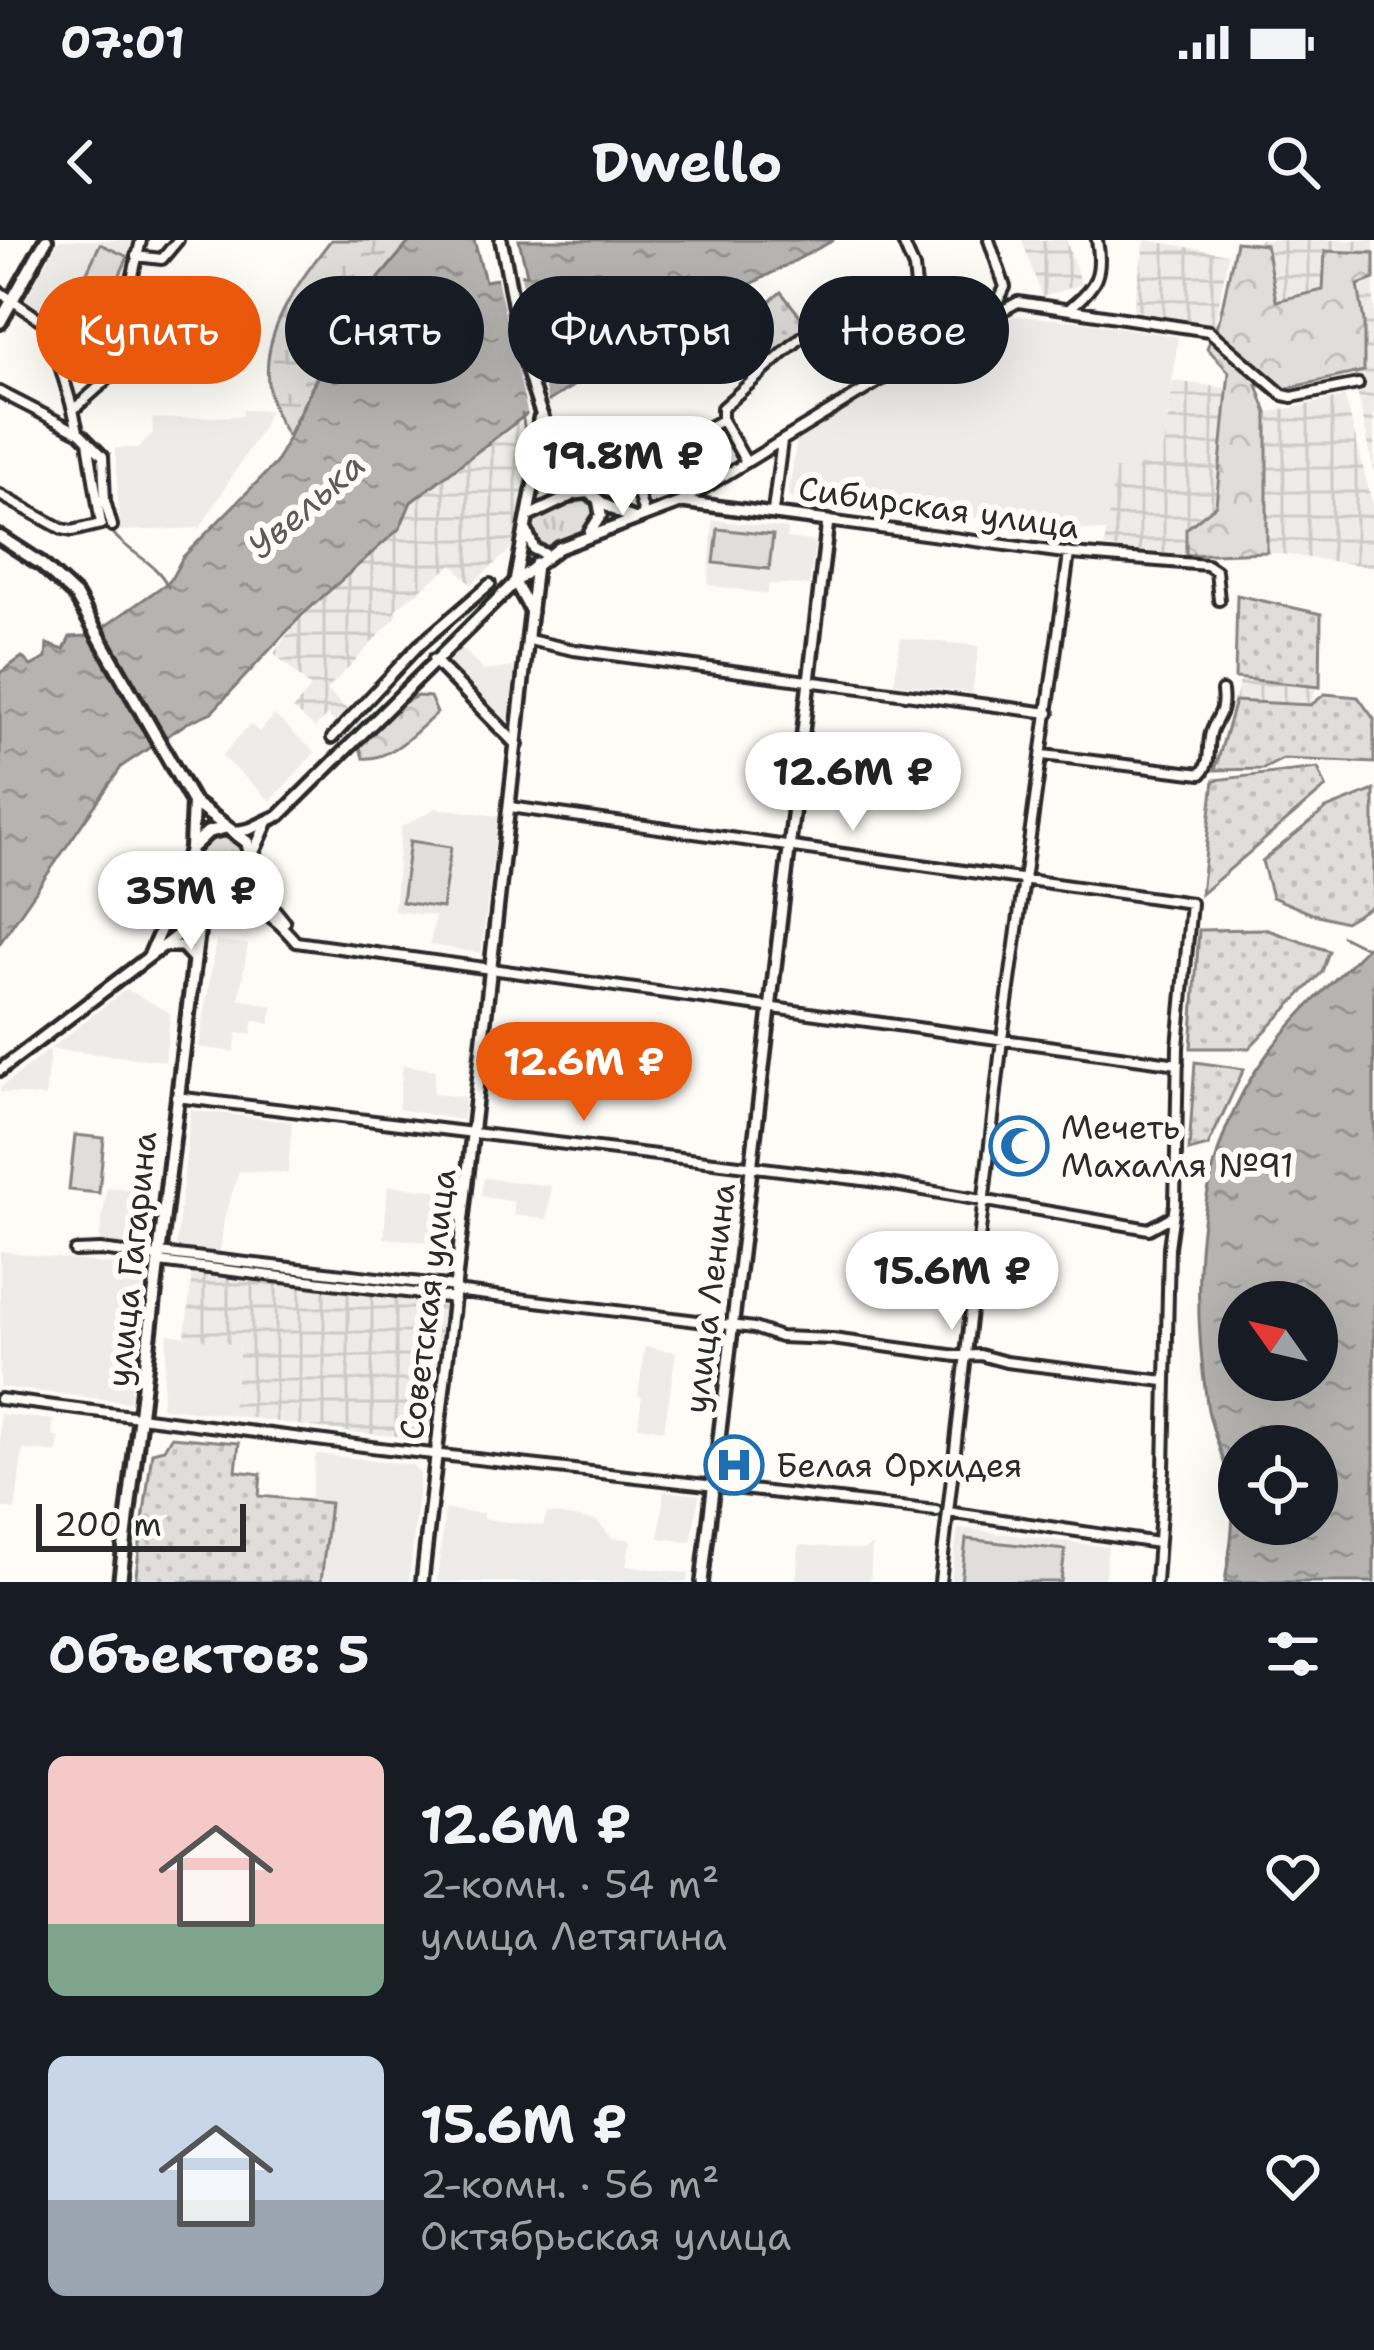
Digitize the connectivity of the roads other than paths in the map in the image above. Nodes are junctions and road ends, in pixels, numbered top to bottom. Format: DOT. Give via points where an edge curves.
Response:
graph roads {
  1 [pos="46,240"];
  2 [pos="141,240"];
  3 [pos="178,240"];
  4 [pos="501,240"];
  5 [pos="902,240"];
  6 [pos="988,240"];
  7 [pos="1097,240"];
  8 [pos="136,256"];
  9 [pos="132,276"];
  10 [pos="915,276"];
  11 [pos="1001,276"];
  12 [pos="1096,285"];
  13 [pos="0,292"];
  14 [pos="1009,292"];
  15 [pos="13,299"];
  16 [pos="1018,302"];
  17 [pos="1009,306"];
  18 [pos="1070,308"];
  19 [pos="1099,312"];
  20 [pos="36,317"];
  21 [pos="0,322"];
  22 [pos="798,339"];
  23 [pos="66,384"];
  24 [pos="104,384"];
  25 [pos="874,384"];
  26 [pos="1358,384"];
  27 [pos="0,392"];
  28 [pos="73,410"];
  29 [pos="539,414"];
  30 [pos="722,420"];
  31 [pos="78,431"];
  32 [pos="782,440"];
  33 [pos="746,462"];
  34 [pos="594,493"];
  35 [pos="0,495"];
  36 [pos="682,502"];
  37 [pos="773,511"];
  38 [pos="639,516"];
  39 [pos="828,520"];
  40 [pos="528,521"];
  41 [pos="589,533"];
  42 [pos="0,537"];
  43 [pos="1069,554"];
  44 [pos="547,555"];
  45 [pos="536,564"];
  46 [pos="515,582"];
  47 [pos="490,584"];
  48 [pos="1219,600"];
  49 [pos="532,613"];
  50 [pos="529,640"];
  51 [pos="419,645"];
  52 [pos="434,660"];
  53 [pos="808,680"];
  54 [pos="1222,691"];
  55 [pos="1049,713"];
  56 [pos="332,738"];
  57 [pos="517,746"];
  58 [pos="1043,754"];
  59 [pos="193,802"];
  60 [pos="510,807"];
  61 [pos="267,823"];
  62 [pos="229,830"];
  63 [pos="790,847"];
  64 [pos="191,848"];
  65 [pos="250,860"];
  66 [pos="246,874"];
  67 [pos="181,881"];
  68 [pos="1024,881"];
  69 [pos="226,911"];
  70 [pos="200,914"];
  71 [pos="196,941"];
  72 [pos="299,942"];
  73 [pos="155,951"];
  74 [pos="195,960"];
  75 [pos="491,967"];
  76 [pos="771,1007"];
  77 [pos="1002,1040"];
  78 [pos="1178,1064"];
  79 [pos="0,1070"];
  80 [pos="176,1096"];
  81 [pos="473,1133"];
  82 [pos="753,1165"];
  83 [pos="984,1198"];
  84 [pos="1172,1215"];
  85 [pos="1149,1229"];
  86 [pos="1169,1247"];
  87 [pos="75,1251"];
  88 [pos="158,1257"];
  89 [pos="455,1292"];
  90 [pos="733,1326"];
  91 [pos="966,1357"];
  92 [pos="1164,1381"];
  93 [pos="0,1400"];
  94 [pos="141,1418"];
  95 [pos="436,1454"];
  96 [pos="713,1485"];
  97 [pos="936,1511"];
  98 [pos="949,1512"];
  99 [pos="1158,1543"];
  100 [pos="120,1582"];
  101 [pos="422,1582"];
  102 [pos="702,1582"];
  103 [pos="940,1582"];
  104 [pos="1156,1582"];
  1 -- 15 [label="main road"];
  2 -- 8 [label="street"];
  3 -- 8 [label="street" via="163,259"];
  4 -- 29 [label="street"];
  5 -- 10 [label="street"];
  6 -- 11 [label="street"];
  7 -- 12 [label="street"];
  8 -- 9 [label="street"];
  12 -- 18 [label="street"];
  12 -- 19 [label="street"];
  13 -- 15 [label="street"];
  14 -- 16 [label="street"];
  15 -- 20 [label="street"];
  15 -- 21 [label="main road"];
  16 -- 17 [label="street"];
  16 -- 18 [label="street"];
  18 -- 19 [label="street"];
  19 -- 26 [label="street" via="1218,337 1292,398"];
  22 -- 30 [label="street" via="734,393"];
  23 -- 28 [label="street"];
  24 -- 28 [label="street"];
  25 -- 32 [label="street"];
  27 -- 31 [label="street"];
  28 -- 31 [label="street"];
  29 -- 34 [label="street" via="552,445"];
  29 -- 40 [label="street"];
  30 -- 33 [label="street"];
  30 -- 38 [label="street" via="631,470"];
  31 -- 35 [label="street" via="88,440 106,525 62,529"];
  32 -- 33 [label="street"];
  32 -- 37 [label="street"];
  33 -- 36 [label="street"];
  34 -- 38 [label="street" via="621,514"];
  34 -- 40 [label="street" via="575,494"];
  34 -- 41 [label="street" via="601,515"];
  36 -- 37 [label="street, Сибирская улица"];
  36 -- 38 [label="street, Сибирская улица"];
  37 -- 39 [label="street, Сибирская улица"];
  38 -- 41 [label="street, Сибирская улица"];
  39 -- 43 [label="street, Сибирская улица"];
  39 -- 53 [label="street, улица Ленина"];
  40 -- 44 [label="street" via="530,544"];
  40 -- 46 [label="street"];
  41 -- 44 [label="street, Сибирская улица"];
  42 -- 59 [label="main road" via="76,596"];
  43 -- 48 [label="street, Сибирская улица" via="1187,562 1216,572"];
  43 -- 55 [label="street"];
  44 -- 45 [label="street, Сибирская улица"];
  45 -- 46 [label="street, Сибирская улица"];
  45 -- 49 [label="street, Советская улица"];
  46 -- 49 [label="street"];
  46 -- 52 [label="street, Сибирская улица"];
  47 -- 51 [label="street"];
  49 -- 50 [label="street, Советская улица"];
  50 -- 53 [label="street"];
  50 -- 57 [label="street, Советская улица"];
  51 -- 52 [label="street"];
  51 -- 56 [label="street"];
  52 -- 57 [label="street"];
  52 -- 61 [label="street, Сибирская улица"];
  53 -- 55 [label="street"];
  53 -- 63 [label="street, улица Ленина"];
  54 -- 58 [label="street" via="1206,771 1196,775"];
  55 -- 58 [label="street"];
  57 -- 60 [label="street, Советская улица"];
  58 -- 68 [label="street"];
  59 -- 62 [label="main road"];
  59 -- 64 [label="main road"];
  60 -- 63 [label="street"];
  60 -- 75 [label="street, Советская улица"];
  61 -- 62 [label="street, Сибирская улица"];
  61 -- 65 [label="street, Сибирская улица"];
  62 -- 64 [label="main road" via="208,832"];
  62 -- 65 [label="main road" via="247,842"];
  63 -- 68 [label="street"];
  63 -- 76 [label="street, улица Ленина"];
  64 -- 67 [label="main road"];
  65 -- 66 [label="main road"];
  66 -- 69 [label="main road"];
  66 -- 72 [label="street"];
  67 -- 70 [label="main road"];
  67 -- 73 [label="street"];
  68 -- 77 [label="street"];
  68 -- 78 [label="street" via="1191,903"];
  69 -- 70 [label="main road"];
  69 -- 71 [label="main road"];
  69 -- 72 [label="street" via="265,910"];
  70 -- 71 [label="main road, улица Гагарина"];
  70 -- 73 [label="street"];
  71 -- 74 [label="main road, улица Гагарина"];
  72 -- 75 [label="street"];
  73 -- 74 [label="street" via="182,946"];
  73 -- 79 [label="street"];
  74 -- 80 [label="main road, улица Гагарина"];
  75 -- 76 [label="street"];
  75 -- 81 [label="street, Советская улица"];
  76 -- 77 [label="street"];
  76 -- 82 [label="street, улица Ленина"];
  77 -- 78 [label="street"];
  77 -- 83 [label="street"];
  78 -- 84 [label="street"];
  80 -- 81 [label="street"];
  80 -- 88 [label="main road, улица Гагарина"];
  81 -- 82 [label="street"];
  81 -- 89 [label="street, Советская улица"];
  82 -- 83 [label="street"];
  82 -- 90 [label="street, улица Ленина"];
  83 -- 85 [label="street"];
  83 -- 91 [label="street"];
  84 -- 85 [label="street"];
  84 -- 86 [label="street"];
  85 -- 86 [label="street"];
  86 -- 92 [label="street"];
  87 -- 88 [label="street"];
  88 -- 89 [label="street"];
  88 -- 94 [label="main road, улица Гагарина"];
  89 -- 90 [label="street"];
  89 -- 95 [label="street, Советская улица"];
  90 -- 91 [label="street"];
  90 -- 96 [label="street, улица Ленина"];
  91 -- 92 [label="street"];
  91 -- 98 [label="street"];
  92 -- 99 [label="street"];
  93 -- 94 [label="street"];
  94 -- 95 [label="street"];
  94 -- 100 [label="main road, улица Гагарина"];
  95 -- 96 [label="street"];
  95 -- 101 [label="street, Советская улица"];
  96 -- 97 [label="street"];
  96 -- 102 [label="street, улица Ленина"];
  98 -- 99 [label="street"];
  98 -- 103 [label="street"];
  99 -- 104 [label="street"];
}
